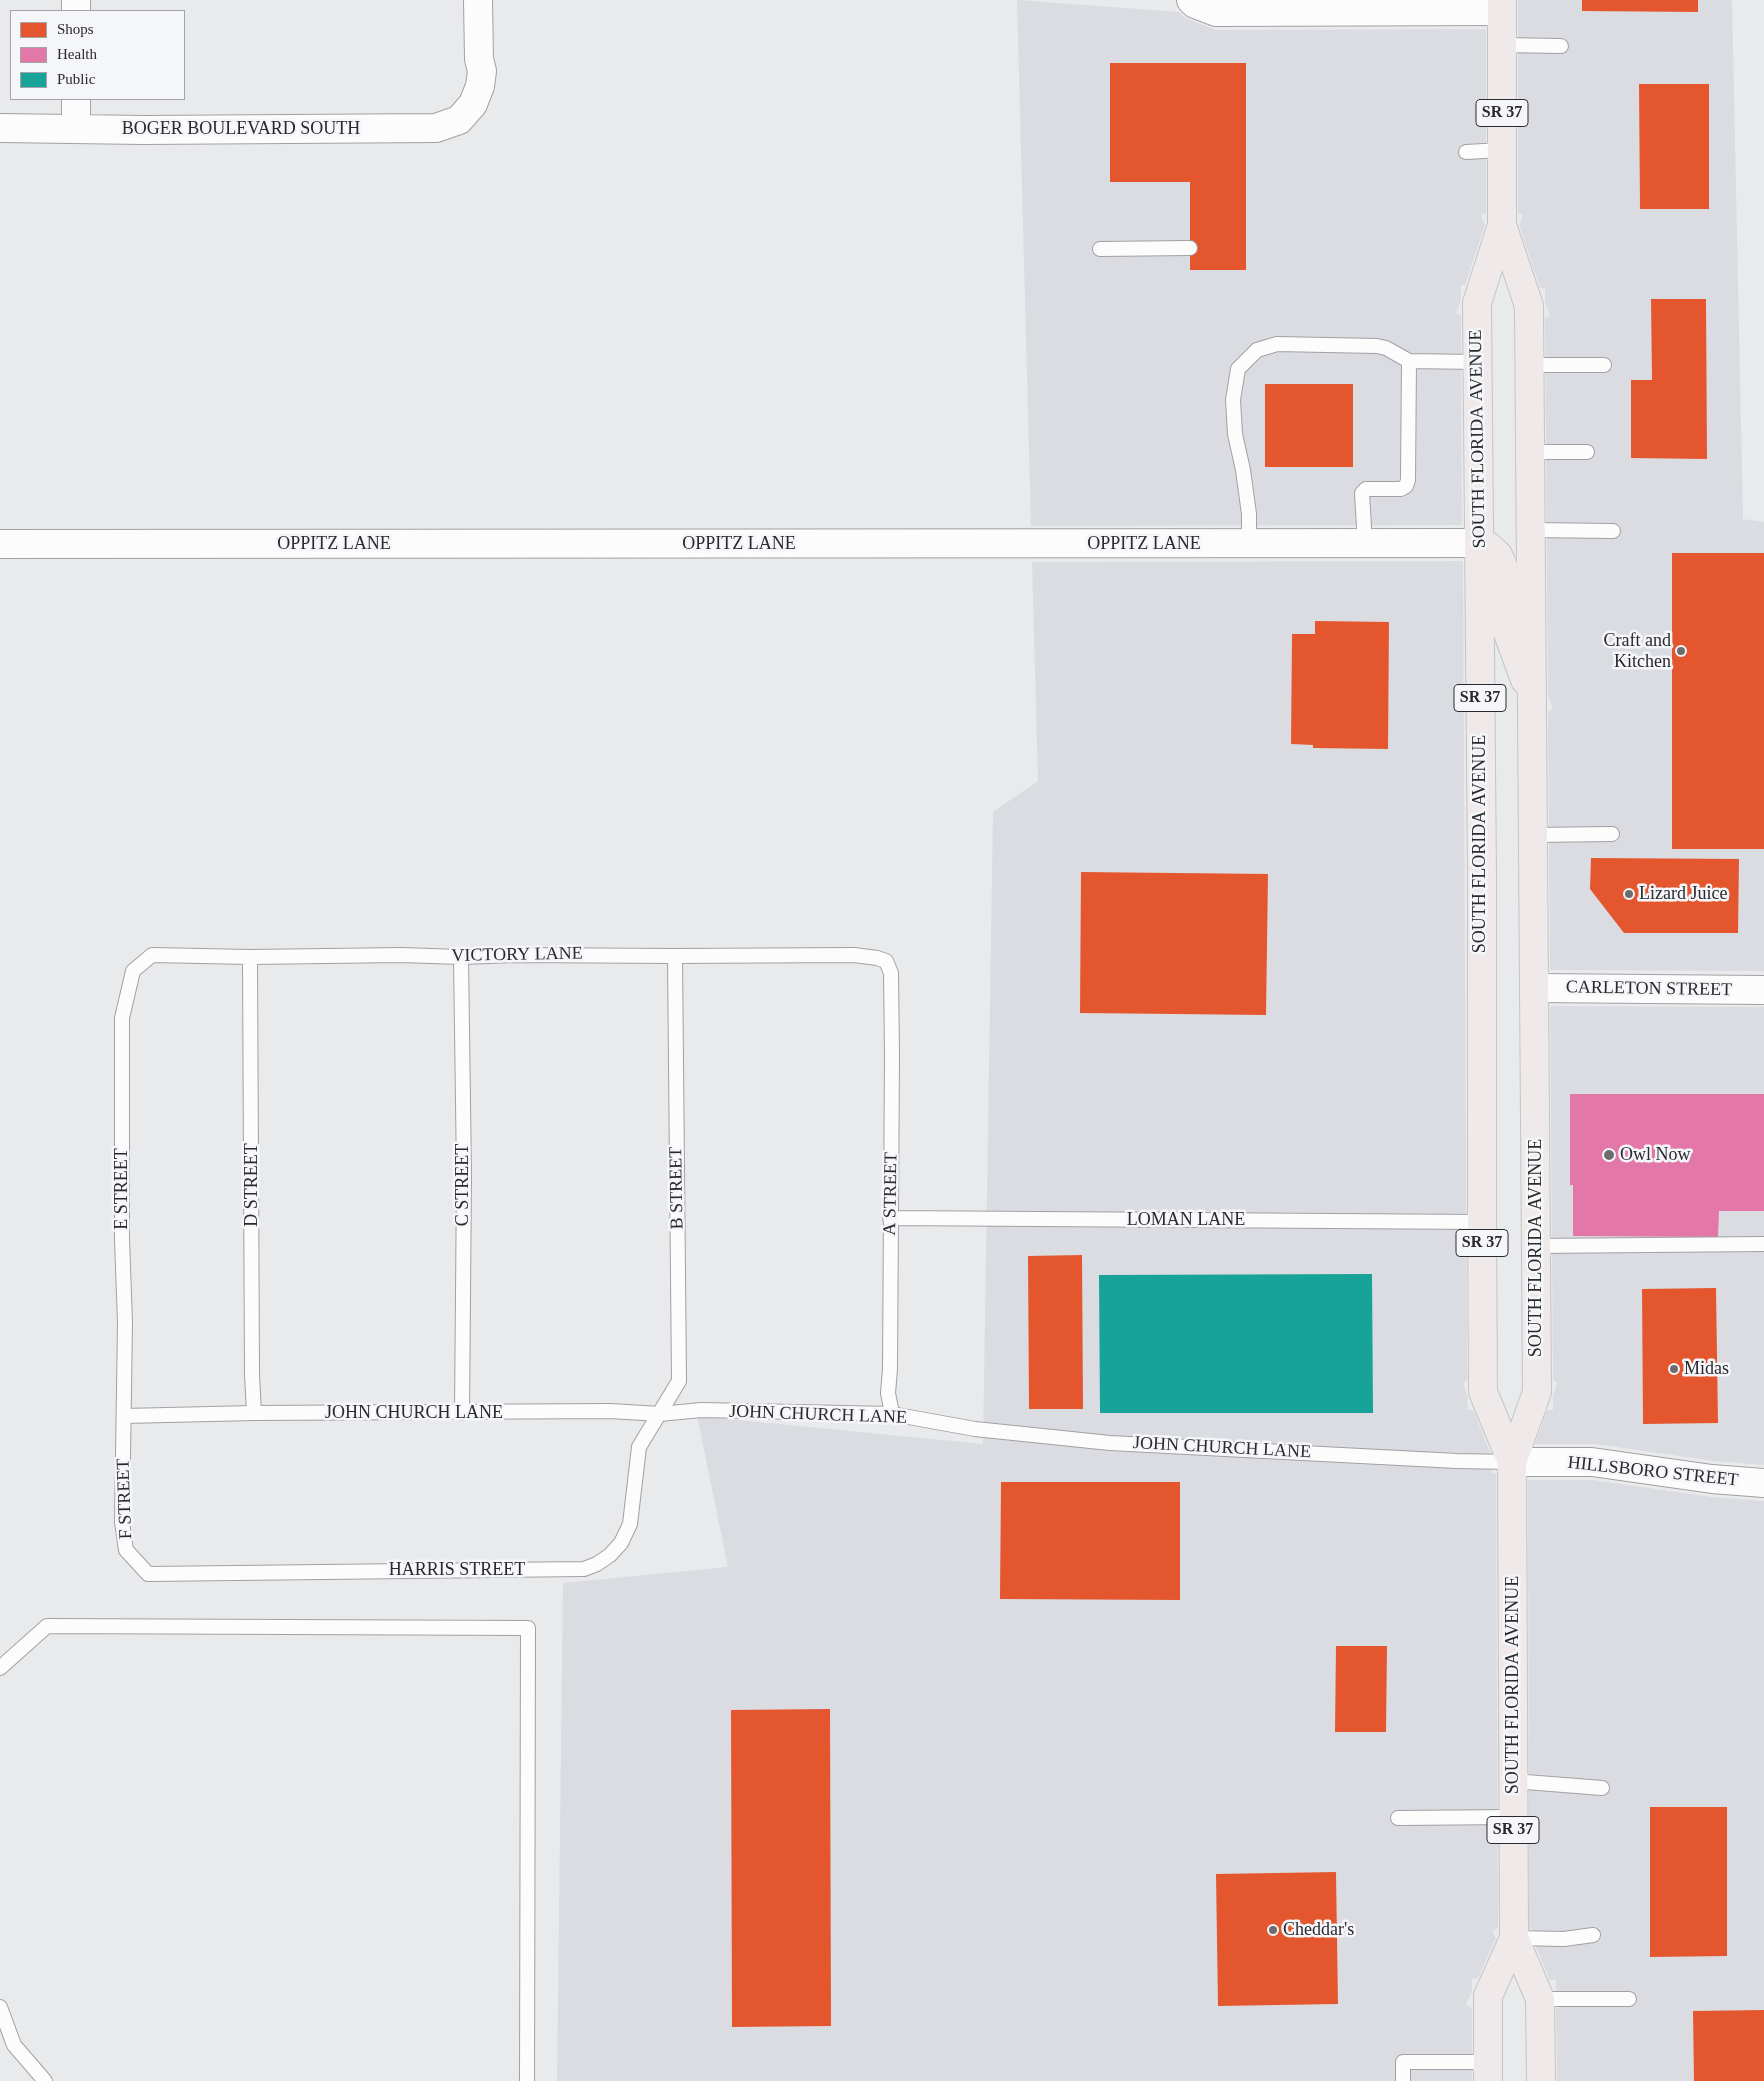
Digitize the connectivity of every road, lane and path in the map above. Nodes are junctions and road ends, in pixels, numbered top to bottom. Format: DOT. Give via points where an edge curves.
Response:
graph roads {
  1 [pos="478,0"];
  2 [pos="1191,0"];
  3 [pos="1502,6"];
  4 [pos="1502,45"];
  5 [pos="1561,46"];
  6 [pos="76,100"];
  7 [pos="0,128"];
  8 [pos="76,128"];
  9 [pos="1502,150"];
  10 [pos="1466,152"];
  11 [pos="1502,225"];
  12 [pos="1190,248"];
  13 [pos="1100,249"];
  14 [pos="1408,362"];
  15 [pos="1477,362"];
  16 [pos="1530,364"];
  17 [pos="1604,364"];
  18 [pos="1530,452"];
  19 [pos="1587,452"];
  20 [pos="1531,530"];
  21 [pos="1614,531"];
  22 [pos="0,544"];
  23 [pos="1249,544"];
  24 [pos="1365,544"];
  25 [pos="1479,544"];
  26 [pos="1532,700"];
  27 [pos="1612,834"];
  28 [pos="1533,835"];
  29 [pos="675,956"];
  30 [pos="250,957"];
  31 [pos="461,957"];
  32 [pos="138,966"];
  33 [pos="891,973"];
  34 [pos="1534,988"];
  35 [pos="1764,990"];
  36 [pos="890,1218"];
  37 [pos="1482,1222"];
  38 [pos="1764,1244"];
  39 [pos="1536,1246"];
  40 [pos="254,1413"];
  41 [pos="462,1413"];
  42 [pos="660,1414"];
  43 [pos="892,1414"];
  44 [pos="124,1416"];
  45 [pos="1512,1462"];
  46 [pos="1764,1483"];
  47 [pos="148,1574"];
  48 [pos="0,1668"];
  49 [pos="1513,1781"];
  50 [pos="1602,1788"];
  51 [pos="1513,1817"];
  52 [pos="1398,1818"];
  53 [pos="1593,1935"];
  54 [pos="1514,1938"];
  55 [pos="1540,1998"];
  56 [pos="1628,1999"];
  57 [pos="0,2007"];
  58 [pos="1488,2072"];
  59 [pos="44,2081"];
  60 [pos="527,2081"];
  61 [pos="1403,2081"];
  62 [pos="1541,2081"];
  1 -- 8 [label="street, BOGER BOULEVARD SOUTH" via="480,86 473,104 459,120 436,128"];
  2 -- 3 [label="street" via="1216,12"];
  3 -- 4 [label="main road, SOUTH FLORIDA AVENUE / SR 37"];
  4 -- 5 [label="lane"];
  4 -- 9 [label="main road, SOUTH FLORIDA AVENUE / SR 37"];
  6 -- 8 [label="street"];
  7 -- 8 [label="street, BOGER BOULEVARD SOUTH"];
  9 -- 10 [label="lane"];
  9 -- 11 [label="main road, SOUTH FLORIDA AVENUE / SR 37"];
  11 -- 15 [label="main road, SOUTH FLORIDA AVENUE / SR 37" via="1476,303"];
  11 -- 16 [label="main road, SOUTH FLORIDA AVENUE / SR 37" via="1530,306"];
  12 -- 13 [label="lane"];
  14 -- 15 [label="lane"];
  14 -- 23 [label="lane" via="1377,346 1277,344 1257,350 1238,369 1233,400 1235,434 1249,514"];
  14 -- 24 [label="lane" via="1408,480 1401,490 1366,490 1362,493"];
  15 -- 25 [label="main road, SOUTH FLORIDA AVENUE / SR 37"];
  16 -- 17 [label="lane"];
  16 -- 18 [label="main road, SOUTH FLORIDA AVENUE / SR 37"];
  18 -- 19 [label="lane"];
  18 -- 20 [label="main road, SOUTH FLORIDA AVENUE / SR 37"];
  20 -- 21 [label="lane"];
  20 -- 26 [label="main road, SOUTH FLORIDA AVENUE / SR 37"];
  22 -- 23 [label="street, OPPITZ LANE"];
  23 -- 24 [label="street, OPPITZ LANE"];
  24 -- 25 [label="street, OPPITZ LANE"];
  25 -- 26 [label="main road" via="1488,546 1498,555 1503,566 1506,628"];
  25 -- 37 [label="main road, SOUTH FLORIDA AVENUE / SR 37"];
  26 -- 28 [label="main road, SOUTH FLORIDA AVENUE / SR 37"];
  27 -- 28 [label="lane"];
  28 -- 34 [label="main road, SOUTH FLORIDA AVENUE / SR 37"];
  29 -- 31 [label="lane, VICTORY LANE"];
  29 -- 33 [label="lane, VICTORY LANE" via="854,955 886,962"];
  29 -- 42 [label="lane, B STREET" via="679,1380"];
  30 -- 31 [label="lane, VICTORY LANE"];
  30 -- 32 [label="lane, VICTORY LANE" via="152,955"];
  30 -- 40 [label="lane, D STREET"];
  31 -- 41 [label="lane, C STREET" via="464,1175"];
  32 -- 44 [label="lane, E STREET" via="133,971 122,1018"];
  33 -- 36 [label="lane, A STREET"];
  34 -- 35 [label="street, CARLETON STREET"];
  34 -- 39 [label="main road, SOUTH FLORIDA AVENUE / SR 37"];
  36 -- 37 [label="lane, LOMAN LANE"];
  36 -- 43 [label="lane, A STREET" via="888,1393"];
  37 -- 45 [label="main road, SOUTH FLORIDA AVENUE / SR 37" via="1483,1392"];
  38 -- 39 [label="lane"];
  39 -- 45 [label="main road, SOUTH FLORIDA AVENUE / SR 37" via="1537,1392"];
  40 -- 41 [label="lane, JOHN CHURCH LANE"];
  40 -- 44 [label="lane, JOHN CHURCH LANE"];
  41 -- 42 [label="lane, JOHN CHURCH LANE" via="610,1411"];
  42 -- 43 [label="lane, JOHN CHURCH LANE" via="701,1410"];
  42 -- 47 [label="lane, HARRIS STREET" via="639,1447 630,1524 621,1544 597,1564 584,1569"];
  43 -- 45 [label="lane, JOHN CHURCH LANE" via="975,1429 1110,1443"];
  44 -- 47 [label="lane, F STREET" via="122,1522 126,1550"];
  45 -- 46 [label="street, HILLSBORO STREET" via="1592,1462"];
  45 -- 49 [label="main road, SOUTH FLORIDA AVENUE / SR 37"];
  48 -- 60 [label="lane" via="47,1626 528,1628"];
  49 -- 50 [label="lane"];
  49 -- 51 [label="main road, SOUTH FLORIDA AVENUE / SR 37"];
  51 -- 52 [label="lane"];
  51 -- 54 [label="main road, SOUTH FLORIDA AVENUE / SR 37"];
  53 -- 54 [label="lane" via="1564,1939"];
  54 -- 55 [label="main road, SOUTH FLORIDA AVENUE / SR 37"];
  54 -- 58 [label="main road, SOUTH FLORIDA AVENUE / SR 37" via="1488,1996"];
  55 -- 56 [label="lane"];
  55 -- 62 [label="main road, SOUTH FLORIDA AVENUE / SR 37"];
  57 -- 59 [label="lane" via="14,2045"];
  58 -- 61 [label="lane" via="1403,2062"];
}
